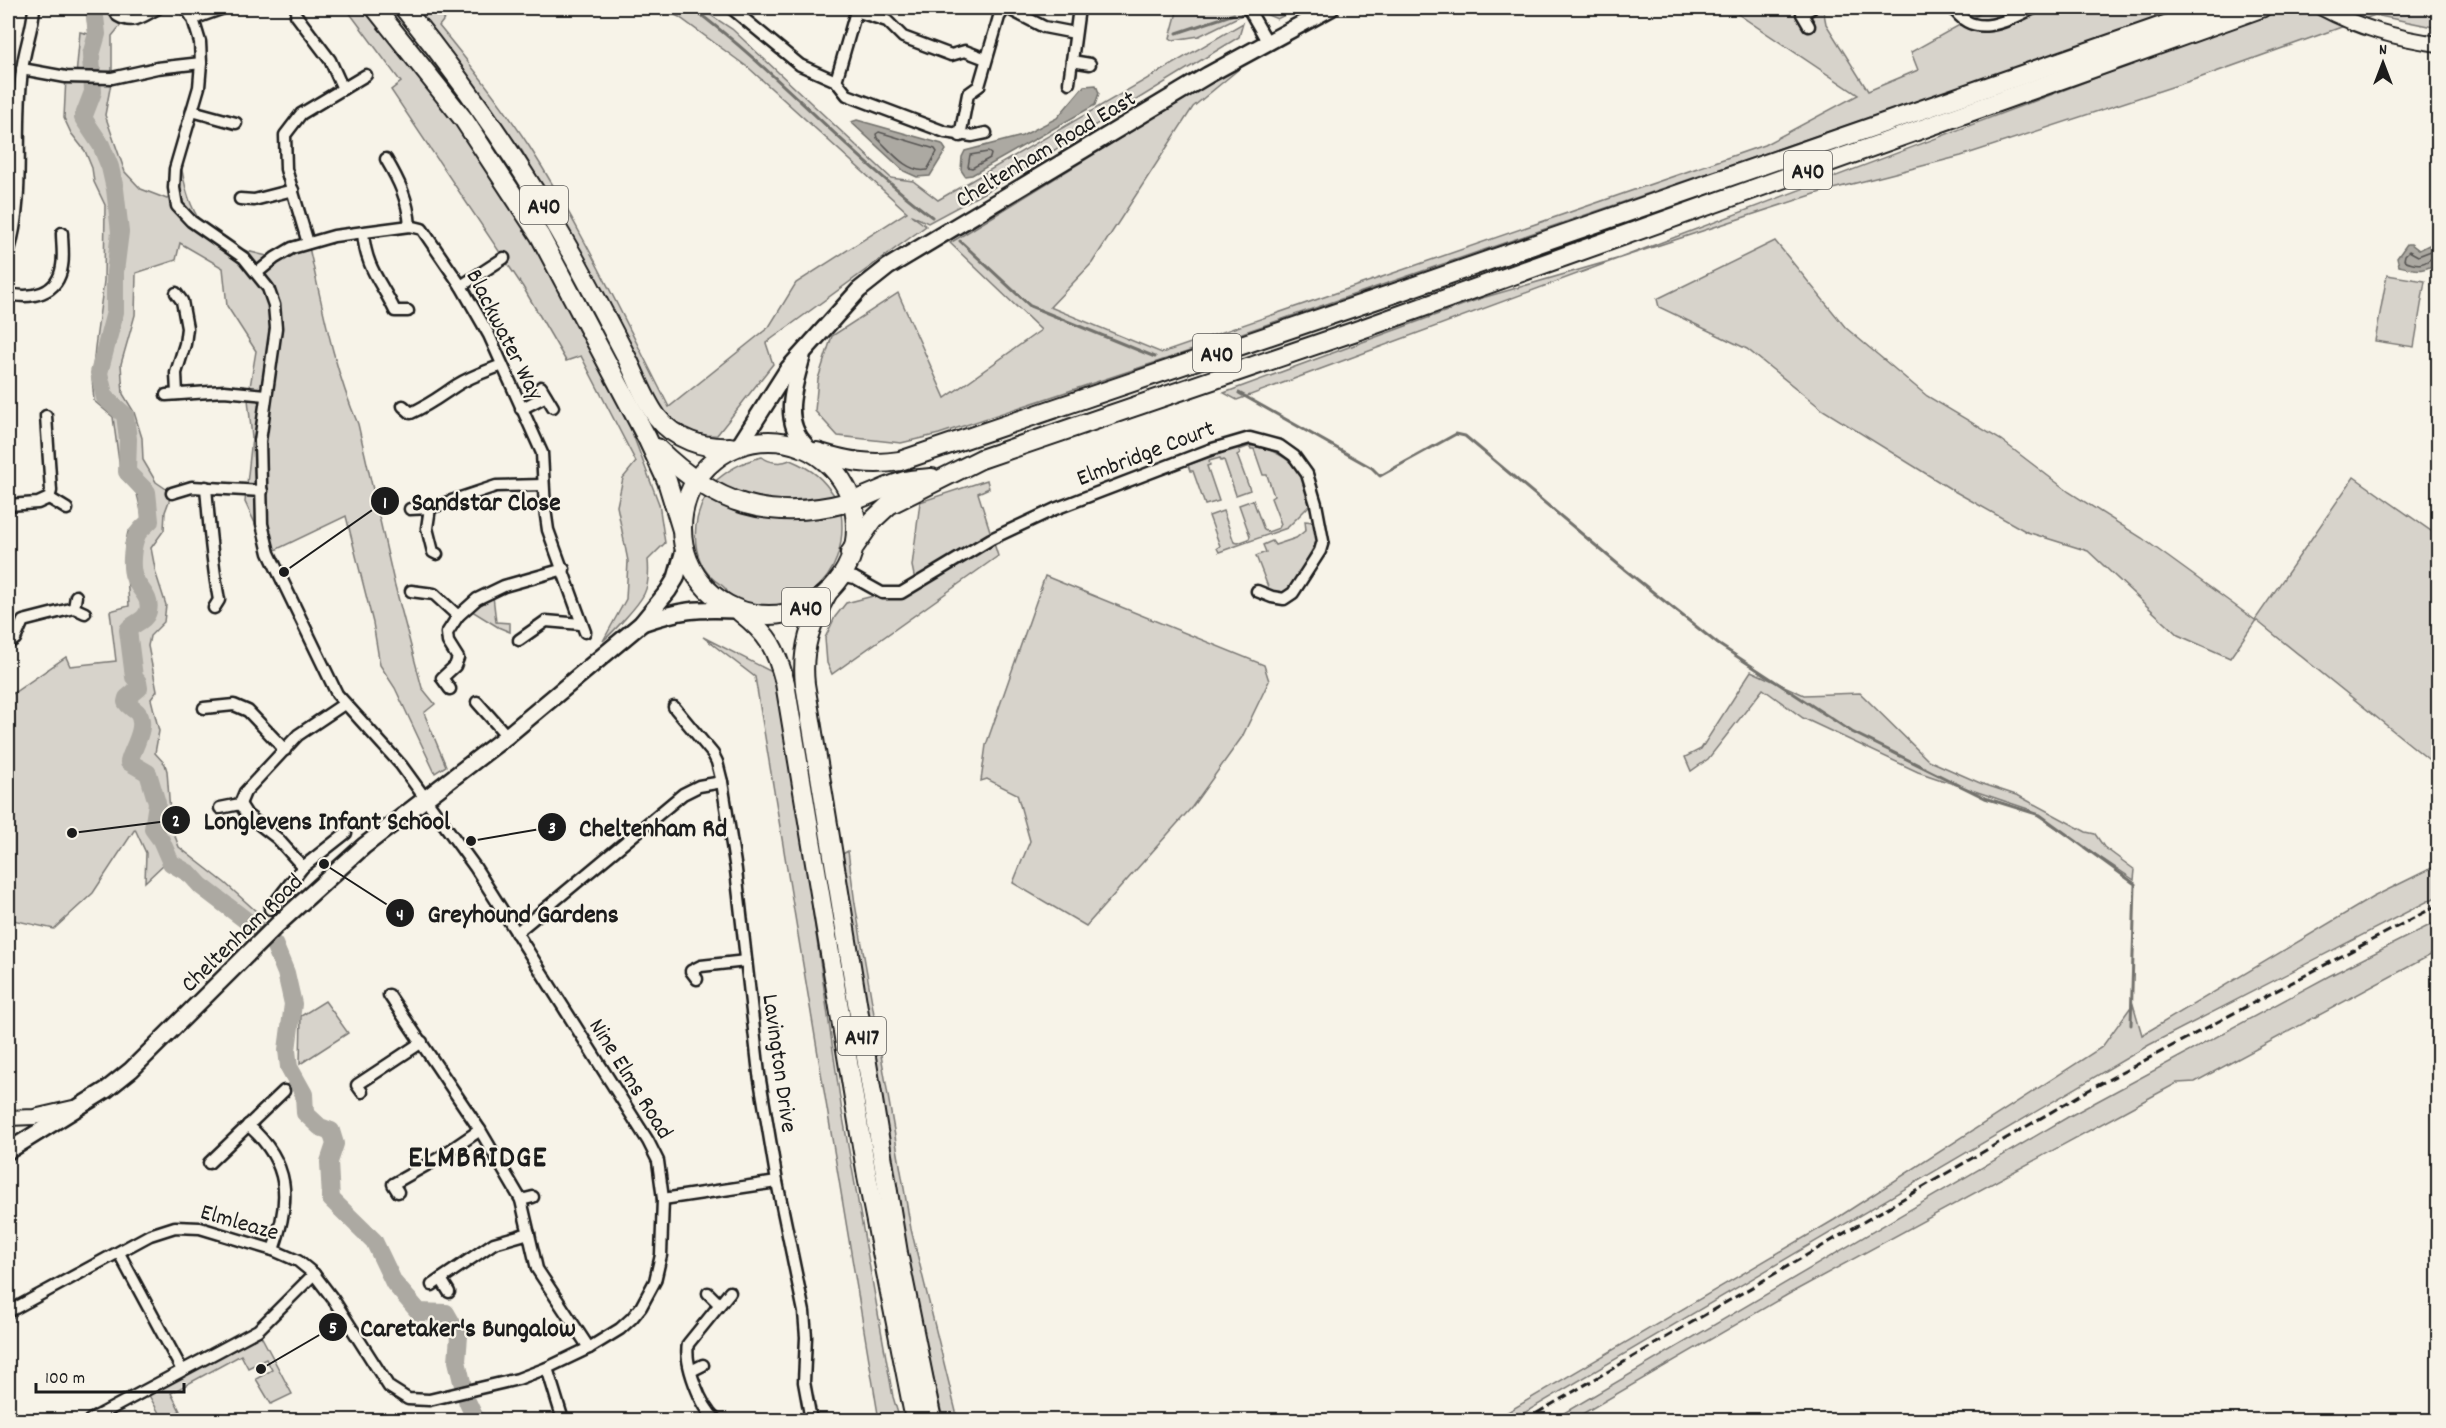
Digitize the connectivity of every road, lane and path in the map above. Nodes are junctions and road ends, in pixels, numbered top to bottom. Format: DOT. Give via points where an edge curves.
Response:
graph roads {
  1 [pos="34,8"];
  2 [pos="113,8"];
  3 [pos="158,8"];
  4 [pos="186,8"];
  5 [pos="375,8"];
  6 [pos="404,8"];
  7 [pos="731,8"];
  8 [pos="1006,8"];
  9 [pos="1079,8"];
  10 [pos="1248,8"];
  11 [pos="1331,8"];
  12 [pos="1812,8"];
  13 [pos="1953,8"];
  14 [pos="2034,8"];
  15 [pos="2214,8"];
  16 [pos="2261,8"];
  17 [pos="2322,8"];
  18 [pos="857,9"];
  19 [pos="223,11"];
  20 [pos="193,19"];
  21 [pos="298,22"];
  22 [pos="1809,26"];
  23 [pos="1075,33"];
  24 [pos="1268,43"];
  25 [pos="2439,44"];
  26 [pos="986,59"];
  27 [pos="1072,62"];
  28 [pos="201,63"];
  29 [pos="1090,64"];
  30 [pos="22,69"];
  31 [pos="366,75"];
  32 [pos="836,81"];
  33 [pos="1069,83"];
  34 [pos="343,89"];
  35 [pos="192,111"];
  36 [pos="236,123"];
  37 [pos="13,131"];
  38 [pos="986,133"];
  39 [pos="960,136"];
  40 [pos="386,159"];
  41 [pos="293,190"];
  42 [pos="240,199"];
  43 [pos="410,226"];
  44 [pos="363,233"];
  45 [pos="59,240"];
  46 [pos="308,243"];
  47 [pos="8,254"];
  48 [pos="504,258"];
  49 [pos="258,272"];
  50 [pos="461,286"];
  51 [pos="8,294"];
  52 [pos="183,298"];
  53 [pos="408,311"];
  54 [pos="803,354"];
  55 [pos="502,365"];
  56 [pos="177,394"];
  57 [pos="166,395"];
  58 [pos="265,395"];
  59 [pos="553,407"];
  60 [pos="521,409"];
  61 [pos="46,416"];
  62 [pos="403,422"];
  63 [pos="647,438"];
  64 [pos="735,445"];
  65 [pos="811,449"];
  66 [pos="947,476"];
  67 [pos="698,483"];
  68 [pos="543,485"];
  69 [pos="206,487"];
  70 [pos="178,488"];
  71 [pos="261,491"];
  72 [pos="49,498"];
  73 [pos="850,502"];
  74 [pos="8,506"];
  75 [pos="430,508"];
  76 [pos="67,509"];
  77 [pos="410,509"];
  78 [pos="682,530"];
  79 [pos="684,550"];
  80 [pos="850,553"];
  81 [pos="437,554"];
  82 [pos="564,569"];
  83 [pos="841,575"];
  84 [pos="411,591"];
  85 [pos="1257,591"];
  86 [pos="828,592"];
  87 [pos="220,603"];
  88 [pos="738,611"];
  89 [pos="85,613"];
  90 [pos="458,616"];
  91 [pos="640,624"];
  92 [pos="519,640"];
  93 [pos="8,643"];
  94 [pos="450,689"];
  95 [pos="345,704"];
  96 [pos="674,707"];
  97 [pos="204,708"];
  98 [pos="479,710"];
  99 [pos="507,736"];
  100 [pos="285,750"];
  101 [pos="722,782"];
  102 [pos="425,798"];
  103 [pos="240,804"];
  104 [pos="220,808"];
  105 [pos="340,833"];
  106 [pos="303,867"];
  107 [pos="270,909"];
  108 [pos="516,933"];
  109 [pos="746,961"];
  110 [pos="691,971"];
  111 [pos="389,995"];
  112 [pos="422,1042"];
  113 [pos="357,1084"];
  114 [pos="284,1091"];
  115 [pos="80,1107"];
  116 [pos="8,1119"];
  117 [pos="248,1125"];
  118 [pos="480,1130"];
  119 [pos="8,1150"];
  120 [pos="209,1163"];
  121 [pos="777,1182"];
  122 [pos="393,1184"];
  123 [pos="533,1197"];
  124 [pos="663,1199"];
  125 [pos="521,1200"];
  126 [pos="529,1233"];
  127 [pos="273,1250"];
  128 [pos="118,1252"];
  129 [pos="314,1274"];
  130 [pos="449,1292"];
  131 [pos="730,1292"];
  132 [pos="708,1293"];
  133 [pos="720,1304"];
  134 [pos="8,1312"];
  135 [pos="589,1348"];
  136 [pos="703,1365"];
  137 [pos="547,1368"];
  138 [pos="182,1370"];
  139 [pos="691,1371"];
  140 [pos="90,1420"];
  141 [pos="563,1420"];
  142 [pos="716,1420"];
  143 [pos="812,1420"];
  144 [pos="915,1420"];
  145 [pos="932,1420"];
  1 -- 30 [label="street"];
  2 -- 3 [label="street" via="118,16 130,21"];
  4 -- 20 [label="street"];
  5 -- 63 [label="highway, A40" via="464,120 540,236"];
  6 -- 64 [label="highway, A40" via="479,105 526,175 658,418 696,444 716,448"];
  7 -- 32 [label="street" via="800,65"];
  8 -- 23 [label="street" via="1044,27"];
  8 -- 26 [label="street" via="999,17"];
  9 -- 23 [label="street"];
  10 -- 24 [label="street"];
  11 -- 24 [label="main road, Cheltenham Road East"];
  12 -- 22 [label="street" via="1802,14"];
  13 -- 14 [label="street" via="1967,22 1987,27 2003,24"];
  15 -- 65 [label="highway, A40" via="900,461 859,463"];
  16 -- 66 [label="highway, A40" via="1367,327 1017,446"];
  17 -- 25 [label="street" via="2396,38"];
  18 -- 26 [label="street" via="887,21 903,38 951,55 965,51"];
  18 -- 32 [label="street"];
  19 -- 20 [label="street"];
  20 -- 28 [label="street"];
  21 -- 34 [label="street" via="330,60"];
  23 -- 27 [label="street"];
  24 -- 54 [label="main road, Cheltenham Road East" via="888,267 846,303"];
  26 -- 39 [label="street" via="979,86 968,94"];
  27 -- 29 [label="street"];
  27 -- 33 [label="street"];
  28 -- 30 [label="street" via="112,78"];
  28 -- 35 [label="street"];
  30 -- 37 [label="street"];
  31 -- 34 [label="street"];
  32 -- 39 [label="street" via="847,95"];
  34 -- 41 [label="street" via="301,114 285,135 286,169"];
  35 -- 36 [label="street"];
  35 -- 49 [label="street" via="175,169 177,206"];
  37 -- 47 [label="street" via="17,196"];
  38 -- 39 [label="street"];
  40 -- 43 [label="street" via="388,175 401,186"];
  41 -- 42 [label="street" via="254,204"];
  41 -- 46 [label="street"];
  43 -- 44 [label="street"];
  43 -- 50 [label="street, Blackwater Way" via="422,229"];
  44 -- 46 [label="street"];
  44 -- 53 [label="street" via="364,249 371,269 387,293 392,316"];
  45 -- 51 [label="street" via="63,268 54,286 38,296"];
  46 -- 49 [label="street" via="292,248"];
  48 -- 50 [label="street" via="493,273"];
  49 -- 58 [label="street, Nine Elms Road" via="274,305 276,328"];
  50 -- 55 [label="street, Blackwater Way"];
  52 -- 56 [label="street" via="187,328 176,373"];
  54 -- 64 [label="main road, Cheltenham Road East" via="788,369"];
  54 -- 65 [label="main road, Cheltenham Road East" via="790,411 797,437"];
  55 -- 60 [label="street, Blackwater Way"];
  55 -- 62 [label="street" via="473,377 435,402 407,409"];
  56 -- 57 [label="street"];
  56 -- 58 [label="street" via="224,391"];
  58 -- 71 [label="street, Nine Elms Road" via="260,441"];
  59 -- 60 [label="street" via="544,391"];
  60 -- 68 [label="street, Blackwater Way" via="542,453"];
  61 -- 72 [label="street" via="42,431"];
  63 -- 67 [label="highway, A40"];
  63 -- 78 [label="highway, A40" via="667,482"];
  64 -- 65 [label="highway, A40" via="790,441"];
  64 -- 67 [label="highway, A40"];
  65 -- 73 [label="highway, A40" via="842,482"];
  66 -- 73 [label="highway, A40" via="903,482"];
  66 -- 80 [label="highway, A40" via="889,506 873,520"];
  67 -- 73 [label="highway, A40" via="729,500 759,508 793,511"];
  67 -- 78 [label="highway, A40"];
  68 -- 75 [label="street" via="496,486"];
  68 -- 82 [label="street, Blackwater Way" via="548,530"];
  69 -- 70 [label="street"];
  69 -- 71 [label="street"];
  69 -- 87 [label="street" via="212,562"];
  71 -- 95 [label="street, Nine Elms Road" via="262,524 269,553 328,678"];
  72 -- 74 [label="street"];
  72 -- 76 [label="street"];
  73 -- 80 [label="highway, A40" via="854,518"];
  75 -- 77 [label="street"];
  75 -- 81 [label="street" via="427,528 433,552"];
  78 -- 79 [label="highway, A40"];
  79 -- 88 [label="highway, A40" via="708,590"];
  79 -- 91 [label="main road, Cheltenham Road" via="676,578"];
  80 -- 83 [label="highway, A40"];
  82 -- 90 [label="street" via="488,592"];
  82 -- 92 [label="street, Blackwater Way" via="583,628 546,621"];
  83 -- 85 [label="street, Elmbridge Court" via="882,593 901,593 991,539 1055,509 1250,438 1280,446 1294,456 1307,474 1323,541 1293,593 1284,599"];
  83 -- 86 [label="highway, A40"];
  84 -- 90 [label="street" via="434,594"];
  86 -- 88 [label="highway, A40" via="808,606 786,614"];
  86 -- 145 [label="highway, A417" via="814,616 806,642 804,684 891,1210"];
  88 -- 91 [label="main road, Cheltenham Road" via="697,609"];
  88 -- 144 [label="highway, A417" via="770,641 785,683 867,1176"];
  89 -- 93 [label="street" via="75,602 23,621 15,639"];
  90 -- 94 [label="street" via="447,633 458,658 442,678"];
  91 -- 99 [label="main road, Cheltenham Road"];
  95 -- 100 [label="street" via="298,735"];
  95 -- 102 [label="street, Nine Elms Road"];
  96 -- 101 [label="street, Lavington Drive" via="688,716 713,754"];
  97 -- 100 [label="street" via="218,713 234,705 248,711"];
  98 -- 99 [label="street"];
  99 -- 102 [label="main road, Cheltenham Road"];
  100 -- 103 [label="street" via="245,792"];
  101 -- 108 [label="street" via="683,794"];
  101 -- 109 [label="street, Lavington Drive"];
  102 -- 108 [label="street, Nine Elms Road"];
  102 -- 115 [label="main road, Cheltenham Road" via="364,846 277,925 131,1070"];
  103 -- 104 [label="street"];
  103 -- 106 [label="street"];
  105 -- 106 [label="street"];
  106 -- 107 [label="street"];
  108 -- 124 [label="street, Nine Elms Road" via="648,1141 658,1161"];
  109 -- 110 [label="street" via="701,966"];
  109 -- 121 [label="street, Lavington Drive"];
  111 -- 112 [label="street"];
  112 -- 113 [label="street"];
  112 -- 118 [label="street"];
  114 -- 117 [label="street"];
  115 -- 116 [label="street"];
  115 -- 119 [label="main road, Cheltenham Road"];
  117 -- 120 [label="street"];
  117 -- 127 [label="street" via="273,1152 284,1186 283,1223"];
  118 -- 122 [label="street"];
  118 -- 125 [label="street"];
  121 -- 124 [label="street"];
  121 -- 143 [label="street, Lavington Drive" via="804,1312 804,1382"];
  123 -- 125 [label="street"];
  124 -- 135 [label="street, Nine Elms Road" via="662,1255 655,1281 628,1321"];
  125 -- 126 [label="street"];
  126 -- 130 [label="street" via="494,1244 436,1282"];
  126 -- 135 [label="street" via="537,1269"];
  127 -- 128 [label="street, Elmleaze" via="200,1228 175,1227"];
  127 -- 129 [label="street, Elmleaze" via="298,1261"];
  128 -- 134 [label="street, Elmleaze"];
  128 -- 138 [label="street"];
  129 -- 137 [label="street, Elmleaze" via="389,1387 408,1399 429,1400 518,1379"];
  129 -- 138 [label="street" via="258,1330"];
  131 -- 133 [label="street"];
  132 -- 133 [label="street"];
  133 -- 139 [label="street" via="688,1344"];
  135 -- 137 [label="street, Nine Elms Road"];
  136 -- 139 [label="street"];
  137 -- 141 [label="street"];
  138 -- 140 [label="street"];
  139 -- 142 [label="street"];
}
